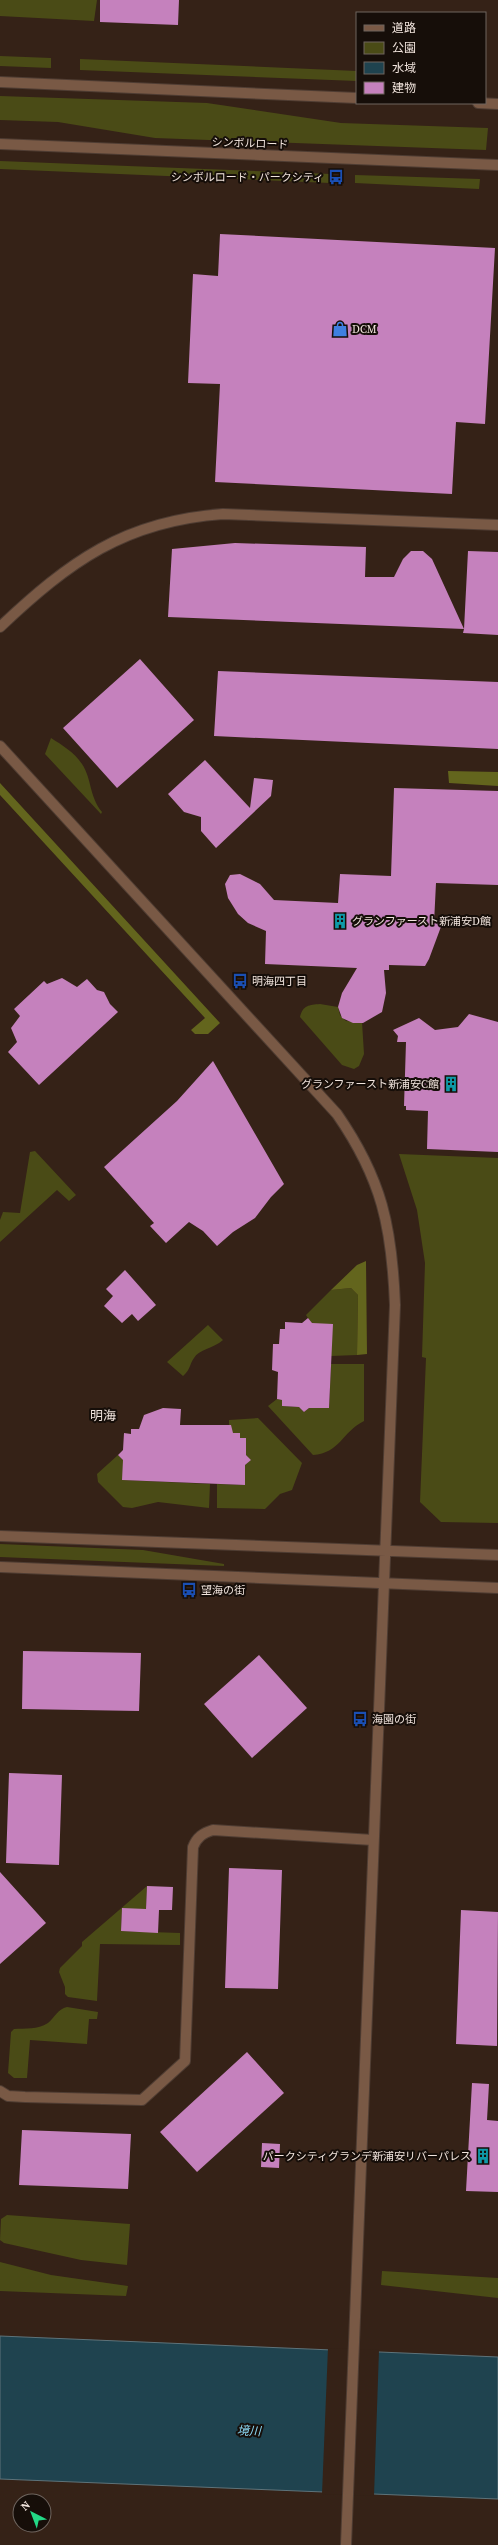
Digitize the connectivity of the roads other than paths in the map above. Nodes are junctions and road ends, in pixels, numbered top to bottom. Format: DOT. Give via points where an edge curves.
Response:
graph roads {
  1 [pos="0,82"];
  2 [pos="356,98"];
  3 [pos="486,103"];
  4 [pos="498,104"];
  5 [pos="0,144"];
  6 [pos="498,166"];
  7 [pos="498,525"];
  8 [pos="0,627"];
  9 [pos="0,746"];
  10 [pos="0,1536"];
  11 [pos="384,1549"];
  12 [pos="498,1555"];
  13 [pos="0,1567"];
  14 [pos="383,1584"];
  15 [pos="498,1588"];
  16 [pos="373,1840"];
  17 [pos="0,2091"];
  18 [pos="346,2545"];
  1 -- 2 [label="street"];
  3 -- 4 [label="street"];
  5 -- 6 [label="street, シンボルロード"];
  7 -- 8 [label="street" via="223,514 197,516 146,528 118,538 92,552 42,587"];
  9 -- 11 [label="street" via="316,1089 337,1114 358,1146 379,1192 393,1255 394,1305"];
  10 -- 11 [label="street"];
  11 -- 12 [label="street"];
  11 -- 14 [label="street"];
  13 -- 14 [label="street"];
  14 -- 15 [label="street"];
  14 -- 16 [label="street"];
  16 -- 17 [label="street" via="213,1830 197,1838 194,1847 185,2061 142,2100 8,2096"];
  16 -- 18 [label="street"];
}
